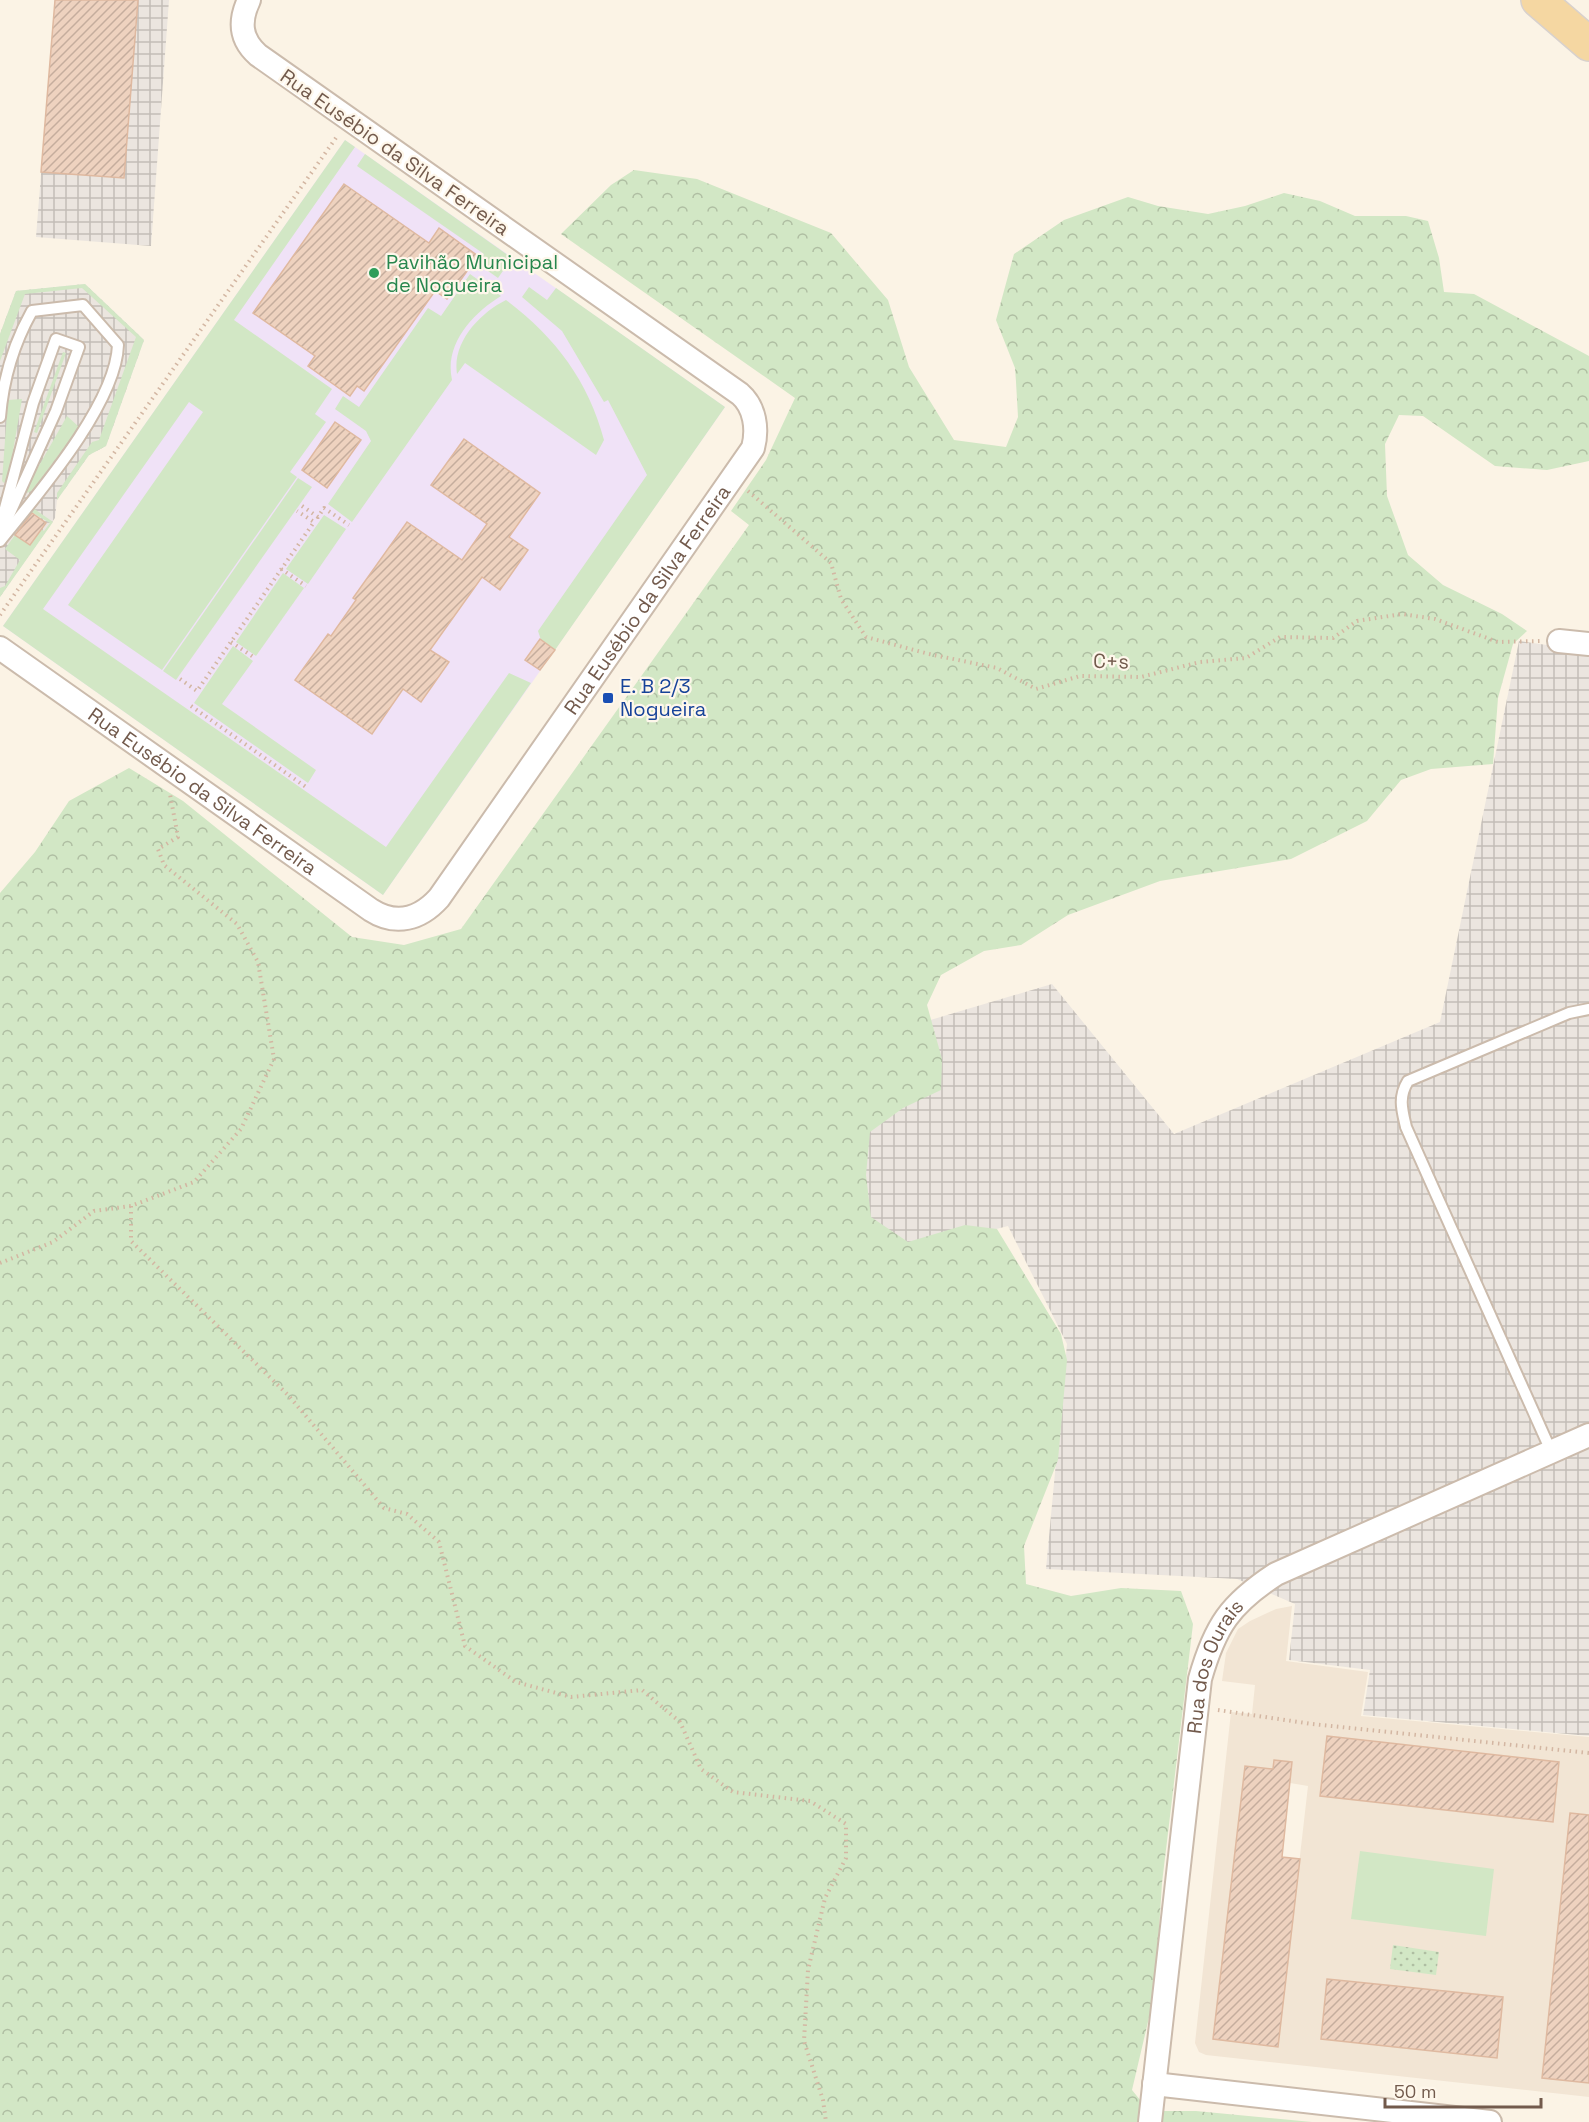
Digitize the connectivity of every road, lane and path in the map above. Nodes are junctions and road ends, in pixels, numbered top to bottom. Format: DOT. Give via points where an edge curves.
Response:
graph roads {
  1 [pos="249,0"];
  2 [pos="1538,0"];
  3 [pos="1589,44"];
  4 [pos="348,119"];
  5 [pos="0,417"];
  6 [pos="734,478"];
  7 [pos="302,506"];
  8 [pos="297,511"];
  9 [pos="349,525"];
  10 [pos="0,527"];
  11 [pos="0,535"];
  12 [pos="0,541"];
  13 [pos="281,569"];
  14 [pos="306,586"];
  15 [pos="0,615"];
  16 [pos="1559,640"];
  17 [pos="231,642"];
  18 [pos="1589,644"];
  19 [pos="0,648"];
  20 [pos="255,658"];
  21 [pos="180,679"];
  22 [pos="191,706"];
  23 [pos="172,769"];
  24 [pos="306,787"];
  25 [pos="1589,1010"];
  26 [pos="132,1206"];
  27 [pos="0,1263"];
  28 [pos="1589,1435"];
  29 [pos="1551,1451"];
  30 [pos="1196,1707"];
  31 [pos="1589,1753"];
  32 [pos="1154,2084"];
  33 [pos="826,2122"];
  34 [pos="1150,2122"];
  35 [pos="1490,2122"];
  1 -- 4 [label="street, Rua Eusébio da Silva Ferreira" via="242,21 249,46"];
  2 -- 3 [label="main road"];
  4 -- 6 [label="street, Rua Eusébio da Silva Ferreira" via="745,398 753,416 755,437 750,454"];
  4 -- 15 [label="path"];
  5 -- 12 [label="lane" via="5,381 21,331 32,311 83,305 118,345 117,363 84,431"];
  6 -- 16 [label="path, C+s" via="831,564 841,598 866,637 997,668 1036,689 1080,676 1141,677 1200,662 1246,658 1280,637 1333,638 1357,621 1402,614 1435,619 1498,642"];
  6 -- 23 [label="street, Rua Eusébio da Silva Ferreira" via="439,898 418,916 400,920 378,914"];
  7 -- 9 [label="path" via="318,517 324,508"];
  8 -- 13 [label="path" via="314,522"];
  10 -- 11 [label="lane" via="33,403 56,339 79,347 56,411"];
  13 -- 14 [label="path"];
  13 -- 17 [label="path"];
  16 -- 18 [label="street"];
  17 -- 20 [label="path"];
  17 -- 21 [label="path" via="197,691"];
  19 -- 23 [label="street, Rua Eusébio da Silva Ferreira"];
  22 -- 24 [label="path"];
  23 -- 26 [label="path" via="169,785 178,837 159,849 164,866 237,924 258,962 274,1059 241,1129 194,1182"];
  25 -- 29 [label="lane" via="1569,1013 1408,1081 1401,1091 1406,1127"];
  26 -- 27 [label="path" via="94,1211 53,1242"];
  26 -- 33 [label="path" via="131,1241 288,1395 384,1508 407,1514 439,1542 465,1646 516,1682 571,1697 642,1690 680,1722 701,1769 733,1792 810,1801 846,1824 846,1858 825,1898 808,1970 804,2040"];
  28 -- 29 [label="street, Rua dos Ourais"];
  29 -- 30 [label="street, Rua dos Ourais" via="1276,1574 1245,1594 1222,1623 1208,1652"];
  30 -- 31 [label="path" via="1312,1724"];
  30 -- 32 [label="street, Rua dos Ourais"];
  32 -- 34 [label="street, Rua dos Ourais"];
  32 -- 35 [label="street"];
}
